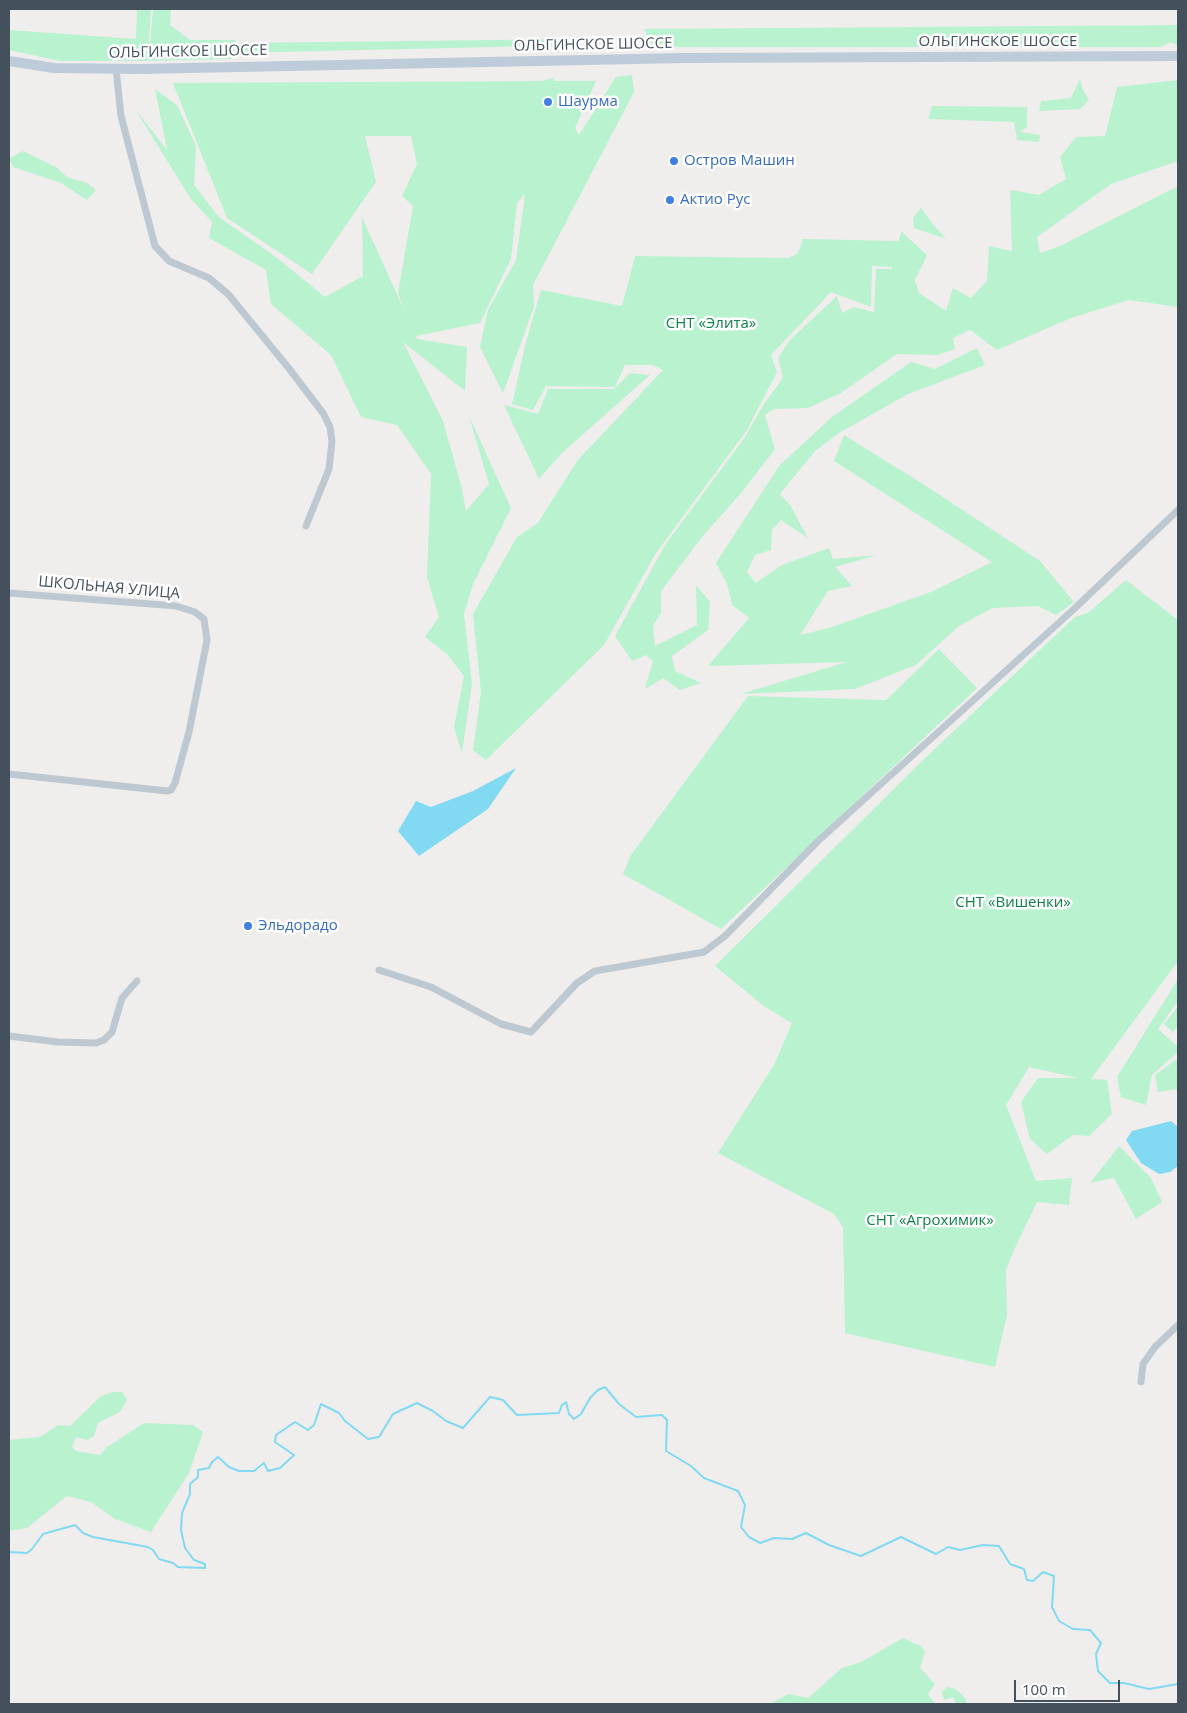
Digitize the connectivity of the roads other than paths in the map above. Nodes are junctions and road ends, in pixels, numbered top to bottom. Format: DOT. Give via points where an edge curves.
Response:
graph roads {
  1 [pos="1178,56"];
  2 [pos="9,61"];
  3 [pos="116,69"];
  4 [pos="1178,510"];
  5 [pos="306,526"];
  6 [pos="9,593"];
  7 [pos="9,774"];
  8 [pos="379,970"];
  9 [pos="137,981"];
  10 [pos="9,1036"];
  11 [pos="1178,1325"];
  12 [pos="1141,1382"];
  1 -- 3 [label="main road, ОЛЬГИНСКОЕ ШОССЕ" via="694,58"];
  2 -- 3 [label="main road, ОЛЬГИНСКОЕ ШОССЕ" via="54,68"];
  3 -- 5 [label="street" via="121,116 155,246 170,261 219,286 255,326 317,405 330,427 329,469"];
  4 -- 8 [label="street" via="1074,609 816,842 725,936 704,952 595,971 577,983 531,1032 501,1024 431,987"];
  6 -- 7 [label="street, ШКОЛЬНАЯ УЛИЦА" via="176,606 195,612 204,619 208,640 189,732 171,790"];
  9 -- 10 [label="street" via="122,998 112,1032 104,1040 96,1043 58,1042"];
  11 -- 12 [label="street" via="1143,1364"];
}
